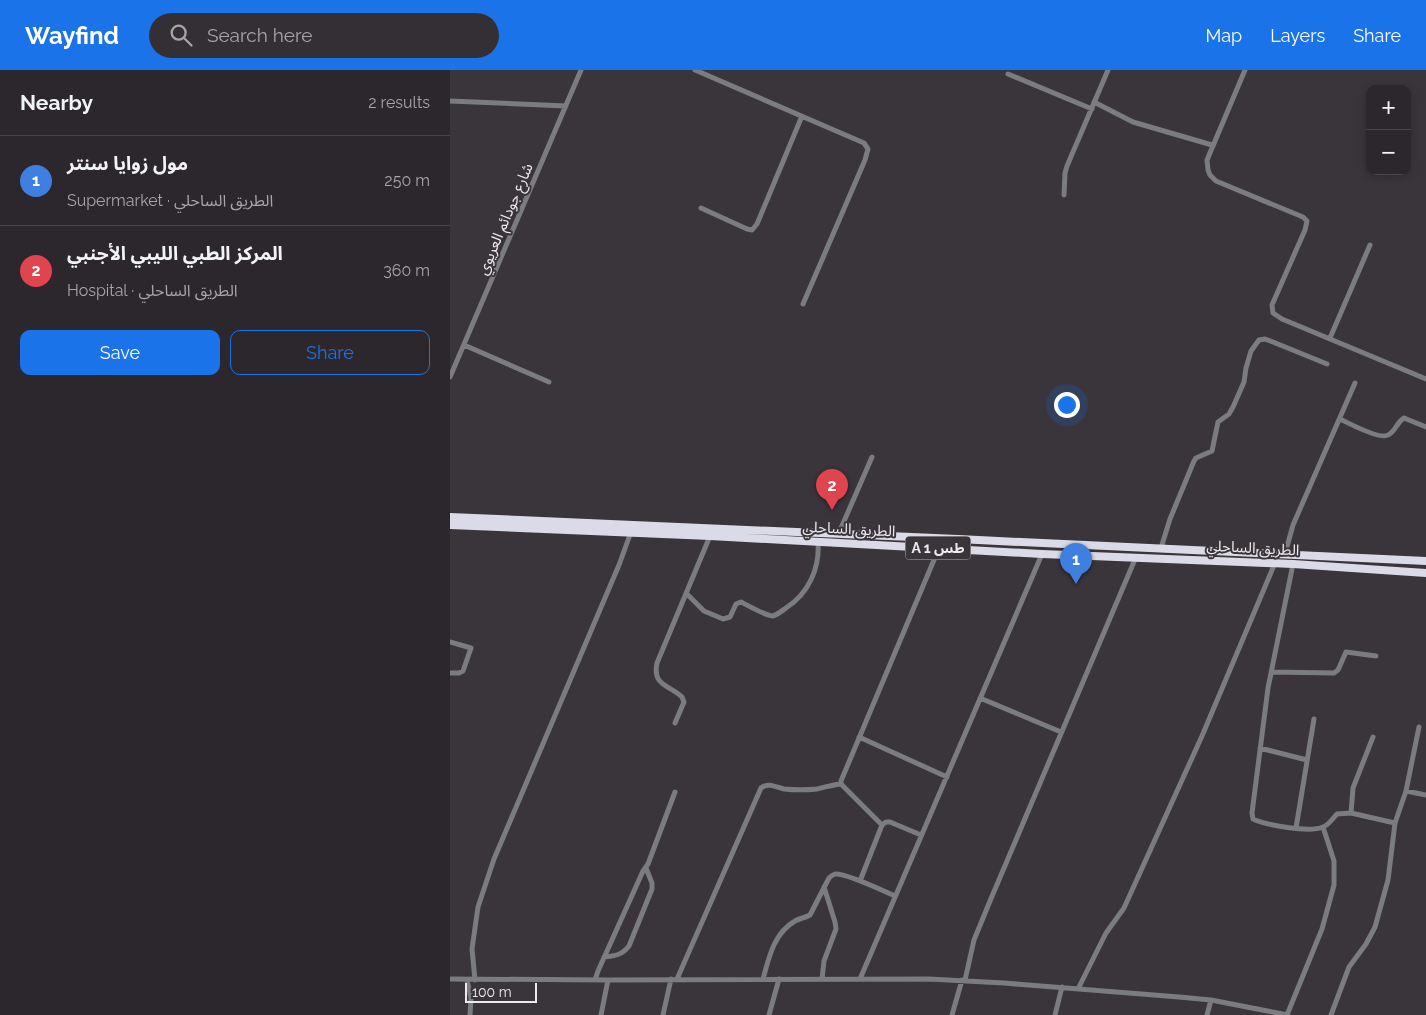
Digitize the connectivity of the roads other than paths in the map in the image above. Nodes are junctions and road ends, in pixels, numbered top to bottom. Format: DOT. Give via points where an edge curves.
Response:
graph roads {
  1 [pos="581,70"];
  2 [pos="695,70"];
  3 [pos="1108,70"];
  4 [pos="1245,70"];
  5 [pos="1008,74"];
  6 [pos="450,101"];
  7 [pos="1094,102"];
  8 [pos="566,106"];
  9 [pos="1092,109"];
  10 [pos="802,116"];
  11 [pos="1212,145"];
  12 [pos="1064,195"];
  13 [pos="701,208"];
  14 [pos="1370,246"];
  15 [pos="803,304"];
  16 [pos="1330,338"];
  17 [pos="464,345"];
  18 [pos="1327,364"];
  19 [pos="450,377"];
  20 [pos="1426,379"];
  21 [pos="549,382"];
  22 [pos="1354,383"];
  23 [pos="1340,419"];
  24 [pos="1426,427"];
  25 [pos="872,457"];
  26 [pos="450,517"];
  27 [pos="450,525"];
  28 [pos="631,532"];
  29 [pos="838,535"];
  30 [pos="710,536"];
  31 [pos="818,542"];
  32 [pos="939,548"];
  33 [pos="1161,548"];
  34 [pos="1042,554"];
  35 [pos="1285,554"];
  36 [pos="1136,556"];
  37 [pos="1426,561"];
  38 [pos="1275,563"];
  39 [pos="1293,564"];
  40 [pos="1426,572"];
  41 [pos="687,594"];
  42 [pos="450,642"];
  43 [pos="1376,656"];
  44 [pos="1271,672"];
  45 [pos="450,673"];
  46 [pos="980,698"];
  47 [pos="1314,719"];
  48 [pos="675,723"];
  49 [pos="1419,727"];
  50 [pos="1061,732"];
  51 [pos="860,737"];
  52 [pos="1373,737"];
  53 [pos="1260,748"];
  54 [pos="1307,760"];
  55 [pos="947,777"];
  56 [pos="841,784"];
  57 [pos="1406,791"];
  58 [pos="675,792"];
  59 [pos="1426,795"];
  60 [pos="1351,813"];
  61 [pos="1396,823"];
  62 [pos="882,825"];
  63 [pos="1323,827"];
  64 [pos="1296,828"];
  65 [pos="921,835"];
  66 [pos="646,868"];
  67 [pos="860,881"];
  68 [pos="824,886"];
  69 [pos="895,896"];
  70 [pos="604,957"];
  71 [pos="450,979"];
  72 [pos="671,979"];
  73 [pos="677,979"];
  74 [pos="763,979"];
  75 [pos="779,979"];
  76 [pos="822,979"];
  77 [pos="860,979"];
  78 [pos="466,980"];
  79 [pos="475,980"];
  80 [pos="595,980"];
  81 [pos="608,980"];
  82 [pos="964,980"];
  83 [pos="1062,987"];
  84 [pos="1078,989"];
  85 [pos="1211,1000"];
  86 [pos="470,1015"];
  87 [pos="601,1015"];
  88 [pos="662,1015"];
  89 [pos="769,1015"];
  90 [pos="952,1015"];
  91 [pos="1055,1015"];
  92 [pos="1208,1015"];
  93 [pos="1288,1015"];
  94 [pos="1331,1015"];
  1 -- 8 [label="street, شارع جودائم العريوي"];
  2 -- 10 [label="street"];
  3 -- 7 [label="street"];
  4 -- 11 [label="street"];
  5 -- 9 [label="street"];
  6 -- 8 [label="street"];
  7 -- 9 [label="street"];
  7 -- 11 [label="street" via="1134,122"];
  8 -- 17 [label="street, شارع جودائم العريوي"];
  9 -- 12 [label="street" via="1067,166"];
  10 -- 13 [label="street" via="752,230"];
  10 -- 15 [label="street" via="864,143 868,149"];
  11 -- 16 [label="street" via="1207,165 1213,178 1307,221 1271,309 1282,319"];
  14 -- 16 [label="street"];
  16 -- 20 [label="street"];
  17 -- 19 [label="street, شارع جودائم العريوي"];
  17 -- 21 [label="street"];
  18 -- 33 [label="street" via="1265,339 1259,340 1251,351 1244,382 1233,407 1218,422 1212,451 1194,461"];
  22 -- 23 [label="street"];
  23 -- 24 [label="street" via="1384,436 1404,418"];
  23 -- 35 [label="street" via="1293,525"];
  25 -- 29 [label="street"];
  26 -- 29 [label="highway, الطريق الساحلي / A 1 طس"];
  27 -- 28 [label="highway, الطريق الساحلي / A 1 طس"];
  28 -- 30 [label="highway, الطريق الساحلي / A 1 طس"];
  28 -- 79 [label="street" via="481,894 472,949"];
  29 -- 33 [label="highway, الطريق الساحلي / A 1 طس"];
  30 -- 31 [label="highway, الطريق الساحلي / A 1 طس"];
  30 -- 41 [label="street"];
  31 -- 32 [label="highway, الطريق الساحلي / A 1 طس"];
  31 -- 41 [label="street" via="819,556 805,592 776,614 770,615 741,602 736,604 730,617 723,619 704,611"];
  32 -- 34 [label="highway, الطريق الساحلي / A 1 طس"];
  32 -- 51 [label="street"];
  33 -- 35 [label="highway, الطريق الساحلي / A 1 طس"];
  34 -- 36 [label="highway, الطريق الساحلي / A 1 طس"];
  34 -- 46 [label="street"];
  35 -- 37 [label="highway, الطريق الساحلي / A 1 طس"];
  36 -- 38 [label="highway, الطريق الساحلي / A 1 طس"];
  36 -- 50 [label="street"];
  38 -- 39 [label="highway, الطريق الساحلي / A 1 طس"];
  38 -- 84 [label="street" via="1124,908 1106,933"];
  39 -- 40 [label="highway, الطريق الساحلي / A 1 طس"];
  39 -- 44 [label="street"];
  41 -- 48 [label="street" via="656,670 660,681 684,702"];
  42 -- 45 [label="street" via="471,648 464,671"];
  43 -- 44 [label="street" via="1346,652 1334,673"];
  44 -- 53 [label="street"];
  46 -- 50 [label="street"];
  46 -- 55 [label="street"];
  47 -- 54 [label="street"];
  49 -- 57 [label="street"];
  50 -- 82 [label="street" via="986,909"];
  51 -- 55 [label="street"];
  51 -- 56 [label="street"];
  52 -- 60 [label="street" via="1353,788"];
  53 -- 54 [label="street"];
  53 -- 64 [label="street" via="1253,819"];
  54 -- 64 [label="street"];
  55 -- 65 [label="street"];
  56 -- 62 [label="street"];
  56 -- 73 [label="street" via="816,789 768,785 761,788"];
  57 -- 59 [label="street"];
  57 -- 61 [label="street"];
  58 -- 66 [label="street"];
  60 -- 61 [label="street"];
  60 -- 63 [label="street" via="1337,814"];
  61 -- 94 [label="street" via="1388,880 1375,927 1349,967"];
  62 -- 65 [label="street" via="890,822"];
  62 -- 67 [label="street"];
  63 -- 64 [label="street"];
  63 -- 93 [label="street" via="1334,861 1334,885 1322,929"];
  65 -- 69 [label="street"];
  66 -- 70 [label="street"];
  66 -- 70 [label="street" via="652,889 629,946 618,955"];
  67 -- 68 [label="street" via="838,874 832,875"];
  67 -- 69 [label="street"];
  68 -- 74 [label="street" via="810,915 795,921 776,940"];
  68 -- 76 [label="street" via="836,929 824,961"];
  69 -- 77 [label="street"];
  70 -- 80 [label="street"];
  71 -- 78 [label="street"];
  72 -- 73 [label="street"];
  72 -- 81 [label="street"];
  72 -- 88 [label="street"];
  73 -- 74 [label="street"];
  74 -- 75 [label="street"];
  75 -- 76 [label="street"];
  75 -- 89 [label="street"];
  76 -- 77 [label="street"];
  77 -- 82 [label="street"];
  78 -- 79 [label="street"];
  78 -- 86 [label="street" via="471,998"];
  79 -- 80 [label="street"];
  80 -- 81 [label="street"];
  81 -- 87 [label="street"];
  82 -- 83 [label="street"];
  82 -- 90 [label="street"];
  83 -- 84 [label="street"];
  83 -- 91 [label="street"];
  84 -- 85 [label="street"];
  85 -- 92 [label="street"];
  85 -- 93 [label="street"];
}
